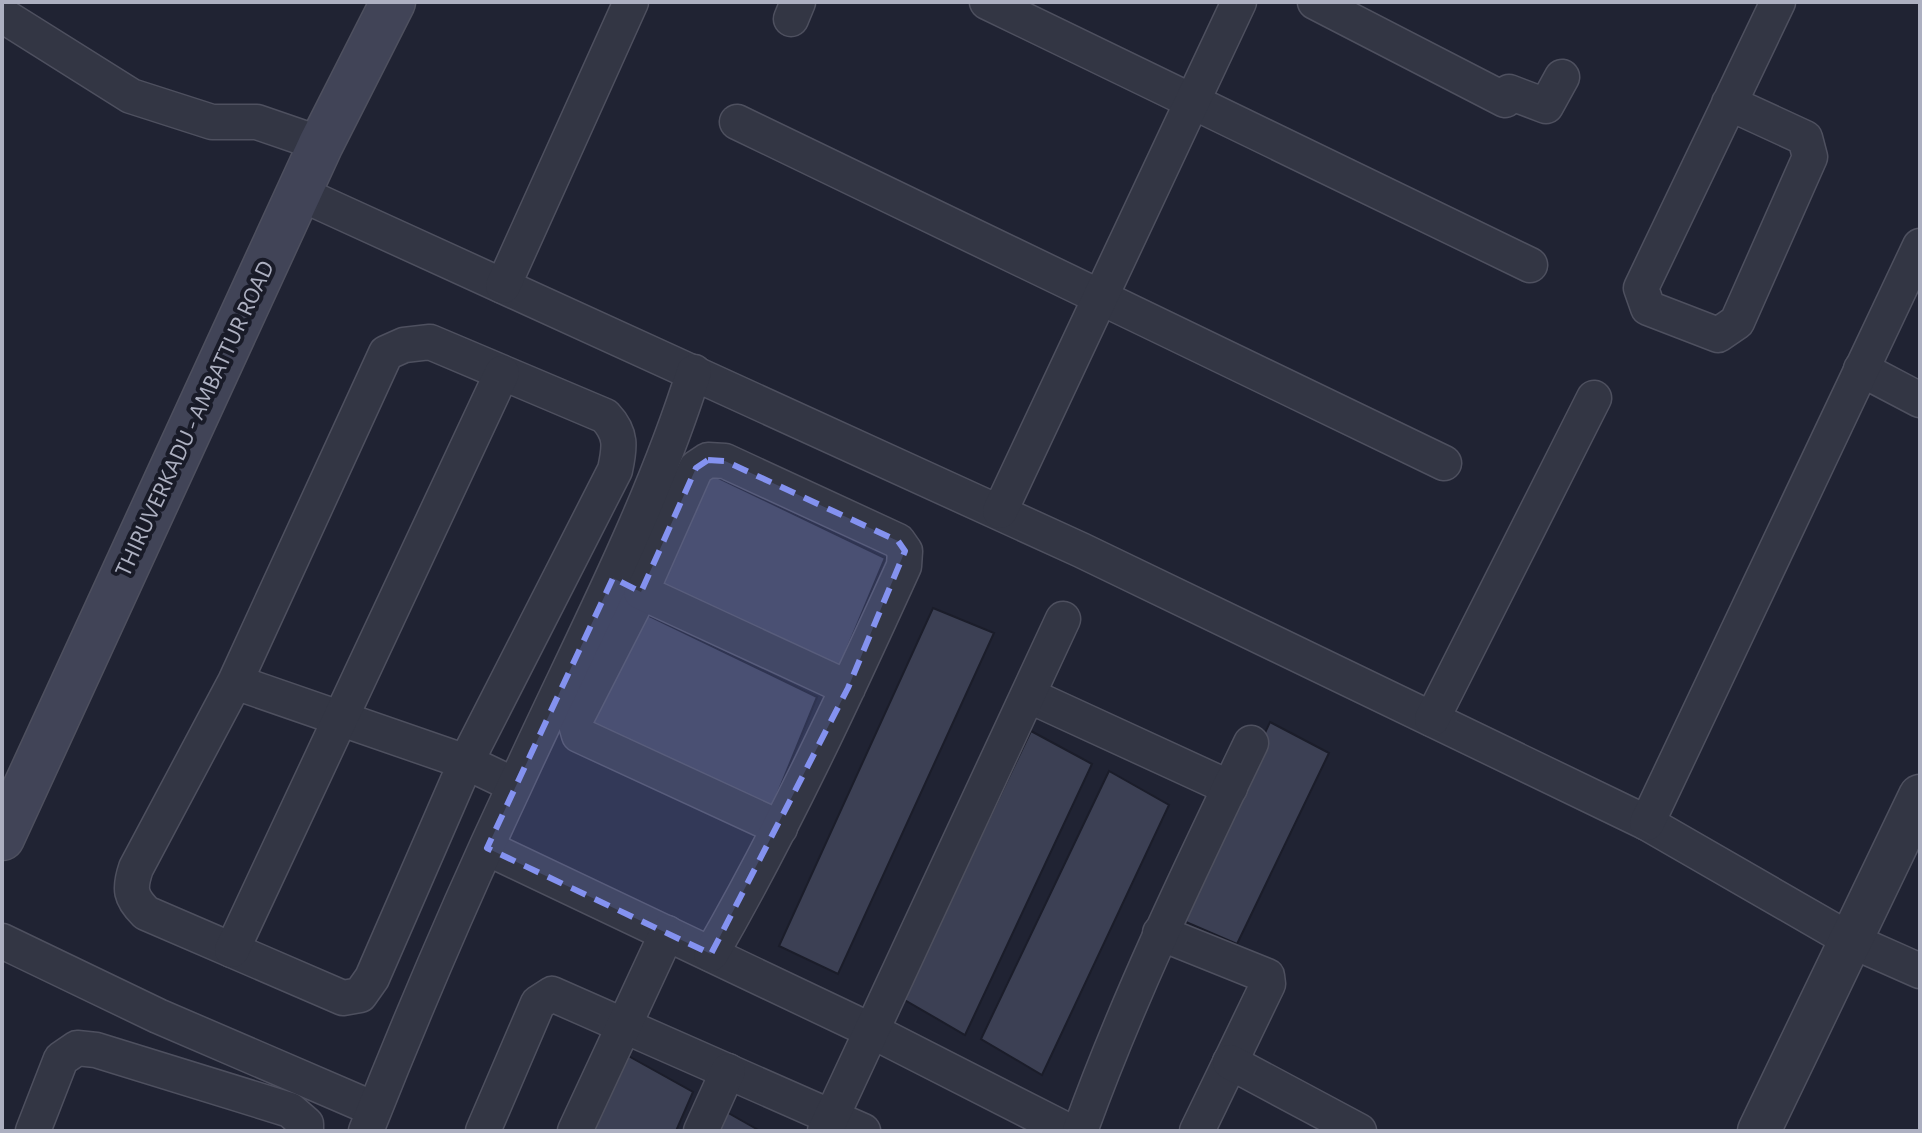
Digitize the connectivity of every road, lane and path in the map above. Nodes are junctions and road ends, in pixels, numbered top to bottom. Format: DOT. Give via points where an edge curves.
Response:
graph roads {
  1 [pos="393,2"];
  2 [pos="631,2"];
  3 [pos="987,2"];
  4 [pos="1239,2"];
  5 [pos="1315,2"];
  6 [pos="1778,2"];
  7 [pos="2,15"];
  8 [pos="1562,77"];
  9 [pos="1192,100"];
  10 [pos="1729,103"];
  11 [pos="737,122"];
  12 [pos="321,144"];
  13 [pos="299,193"];
  14 [pos="1920,246"];
  15 [pos="1530,265"];
  16 [pos="503,286"];
  17 [pos="1099,298"];
  18 [pos="1861,369"];
  19 [pos="694,372"];
  20 [pos="502,373"];
  21 [pos="1594,398"];
  22 [pos="1920,400"];
  23 [pos="1444,463"];
  24 [pos="1000,511"];
  25 [pos="627,585"];
  26 [pos="1063,619"];
  27 [pos="235,682"];
  28 [pos="848,688"];
  29 [pos="1030,696"];
  30 [pos="338,719"];
  31 [pos="1432,719"];
  32 [pos="1251,743"];
  33 [pos="466,762"];
  34 [pos="514,785"];
  35 [pos="1230,788"];
  36 [pos="1920,796"];
  37 [pos="7,817"];
  38 [pos="1647,823"];
  39 [pos="780,828"];
  40 [pos="487,848"];
  41 [pos="667,933"];
  42 [pos="1160,933"];
  43 [pos="1850,940"];
  44 [pos="2,941"];
  45 [pos="232,950"];
  46 [pos="711,954"];
  47 [pos="1920,971"];
  48 [pos="624,1024"];
  49 [pos="872,1031"];
  50 [pos="1230,1062"];
  51 [pos="728,1071"];
  52 [pos="370,1120"];
  53 [pos="828,1124"];
  54 [pos="33,1131"];
  55 [pos="306,1131"];
  56 [pos="483,1131"];
  57 [pos="575,1131"];
  58 [pos="701,1131"];
  59 [pos="863,1131"];
  60 [pos="1068,1131"];
  61 [pos="1080,1131"];
  62 [pos="1197,1131"];
  63 [pos="1359,1131"];
  64 [pos="1759,1131"];
  1 -- 12 [label="main road, THIRUVERKADU - AMBATTUR ROAD"];
  2 -- 16 [label="street"];
  3 -- 9 [label="street"];
  4 -- 9 [label="street"];
  5 -- 8 [label="street" via="1505,100 1509,92 1546,106"];
  6 -- 10 [label="street"];
  7 -- 12 [label="street" via="131,96 200,119 257,122"];
  9 -- 15 [label="street"];
  9 -- 17 [label="street"];
  10 -- 10 [label="street" via="1641,288 1648,308 1718,335 1737,322 1810,157 1805,138"];
  11 -- 17 [label="street"];
  12 -- 13 [label="main road, THIRUVERKADU - AMBATTUR ROAD"];
  13 -- 16 [label="street"];
  13 -- 37 [label="main road, THIRUVERKADU - AMBATTUR ROAD"];
  14 -- 18 [label="street"];
  16 -- 19 [label="street"];
  17 -- 23 [label="street"];
  17 -- 24 [label="street"];
  18 -- 22 [label="street"];
  18 -- 38 [label="street"];
  19 -- 24 [label="street"];
  19 -- 25 [label="street"];
  20 -- 27 [label="street" via="430,342 386,353"];
  20 -- 30 [label="street"];
  20 -- 33 [label="street" via="605,416 617,429 620,446 615,470"];
  21 -- 31 [label="street"];
  24 -- 31 [label="street"];
  25 -- 28 [label="street"];
  25 -- 28 [label="street" via="696,468 708,460 725,461 898,541 905,551 904,566"];
  25 -- 34 [label="street"];
  25 -- 39 [label="street" via="575,721 579,735"];
  26 -- 29 [label="street"];
  27 -- 30 [label="street"];
  27 -- 45 [label="street" via="130,886 132,899 146,913"];
  28 -- 39 [label="street"];
  29 -- 35 [label="street"];
  29 -- 49 [label="street"];
  30 -- 33 [label="street"];
  30 -- 45 [label="street"];
  31 -- 38 [label="street"];
  32 -- 35 [label="street"];
  33 -- 34 [label="street"];
  33 -- 45 [label="street" via="360,995 343,998"];
  34 -- 40 [label="street"];
  35 -- 42 [label="street"];
  36 -- 43 [label="street"];
  38 -- 43 [label="street"];
  39 -- 46 [label="street"];
  40 -- 41 [label="street"];
  40 -- 52 [label="street"];
  41 -- 46 [label="street"];
  41 -- 48 [label="street"];
  42 -- 50 [label="street" via="1267,976 1268,984"];
  42 -- 61 [label="street"];
  43 -- 47 [label="street"];
  43 -- 64 [label="street"];
  44 -- 52 [label="street"];
  46 -- 49 [label="street"];
  48 -- 51 [label="street"];
  48 -- 56 [label="street" via="552,994 545,997 534,1010"];
  48 -- 57 [label="street"];
  49 -- 53 [label="street"];
  49 -- 60 [label="street"];
  50 -- 62 [label="street"];
  50 -- 63 [label="street"];
  51 -- 53 [label="street"];
  51 -- 58 [label="street"];
  53 -- 59 [label="street"];
  54 -- 55 [label="street" via="61,1059 77,1048 290,1110 306,1124"];
}
